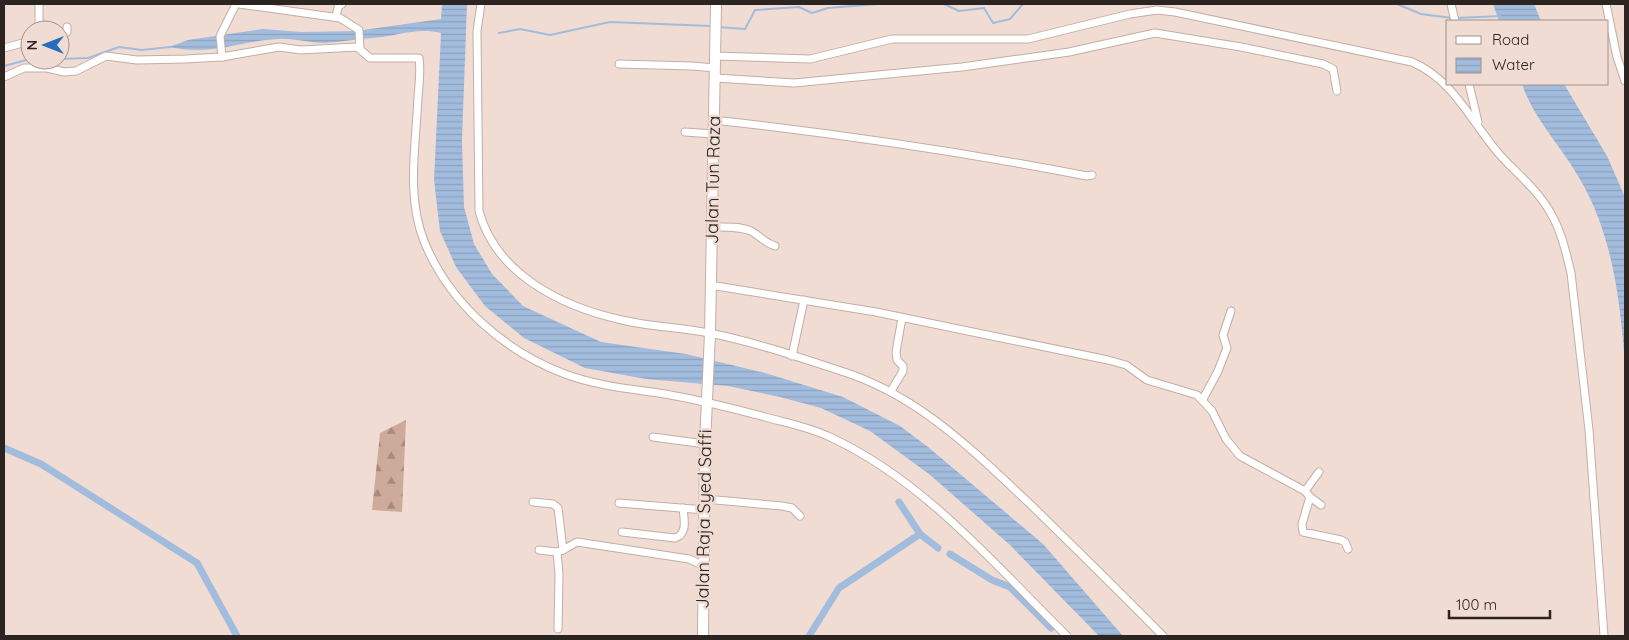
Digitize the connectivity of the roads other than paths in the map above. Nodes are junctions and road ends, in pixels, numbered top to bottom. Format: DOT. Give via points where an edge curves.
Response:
graph roads {
  1 [pos="39,4"];
  2 [pos="238,4"];
  3 [pos="342,4"];
  4 [pos="481,4"];
  5 [pos="716,4"];
  6 [pos="1451,4"];
  7 [pos="1606,4"];
  8 [pos="336,18"];
  9 [pos="39,20"];
  10 [pos="1455,20"];
  11 [pos="20,44"];
  12 [pos="4,48"];
  13 [pos="360,49"];
  14 [pos="222,55"];
  15 [pos="715,56"];
  16 [pos="619,64"];
  17 [pos="715,73"];
  18 [pos="4,77"];
  19 [pos="1625,81"];
  20 [pos="1446,84"];
  21 [pos="1447,85"];
  22 [pos="1469,85"];
  23 [pos="1337,91"];
  24 [pos="714,120"];
  25 [pos="1479,127"];
  26 [pos="685,132"];
  27 [pos="713,134"];
  28 [pos="1092,175"];
  29 [pos="711,227"];
  30 [pos="775,246"];
  31 [pos="710,285"];
  32 [pos="804,300"];
  33 [pos="1231,311"];
  34 [pos="902,318"];
  35 [pos="710,333"];
  36 [pos="709,356"];
  37 [pos="792,356"];
  38 [pos="891,391"];
  39 [pos="1203,399"];
  40 [pos="707,400"];
  41 [pos="653,438"];
  42 [pos="705,444"];
  43 [pos="1319,472"];
  44 [pos="1308,494"];
  45 [pos="533,502"];
  46 [pos="619,503"];
  47 [pos="705,504"];
  48 [pos="1321,505"];
  49 [pos="682,508"];
  50 [pos="800,516"];
  51 [pos="622,532"];
  52 [pos="1348,549"];
  53 [pos="539,550"];
  54 [pos="560,551"];
  55 [pos="704,566"];
  56 [pos="558,629"];
  57 [pos="703,636"];
  58 [pos="1067,636"];
  59 [pos="1163,636"];
  60 [pos="1604,636"];
  1 -- 9 [label="street"];
  2 -- 8 [label="street"];
  2 -- 14 [label="street" via="220,36"];
  3 -- 8 [label="street"];
  4 -- 35 [label="street" via="477,30 478,201 482,219 498,249 528,280 556,298 578,307 623,321"];
  5 -- 15 [label="main road, Jalan Tun Raza"];
  6 -- 10 [label="street"];
  7 -- 19 [label="street"];
  8 -- 13 [label="street" via="346,20 359,30"];
  11 -- 12 [label="street"];
  13 -- 14 [label="street" via="279,47"];
  13 -- 40 [label="street" via="370,58 394,56 417,57 420,60 413,177 418,223 436,265 457,297 478,319 512,348 567,374 607,384"];
  14 -- 18 [label="street" via="137,60 106,56 76,70 24,68"];
  15 -- 17 [label="main road, Jalan Tun Raza"];
  15 -- 20 [label="street" via="810,59 892,39 1028,39 1157,10 1412,62 1426,68"];
  16 -- 17 [label="street"];
  17 -- 23 [label="street" via="794,83 1060,54 1156,33 1323,64 1334,69"];
  17 -- 24 [label="main road, Jalan Tun Raza"];
  21 -- 25 [label="street"];
  22 -- 25 [label="street"];
  24 -- 27 [label="main road, Jalan Tun Raza"];
  24 -- 28 [label="street" via="826,133"];
  25 -- 60 [label="street" via="1549,210 1557,224 1571,273 1589,430"];
  26 -- 27 [label="street"];
  27 -- 29 [label="main road, Jalan Tun Raza"];
  29 -- 30 [label="street" via="751,231 767,244"];
  29 -- 31 [label="main road, Jalan Tun Raza"];
  31 -- 32 [label="street"];
  31 -- 35 [label="main road, Jalan Tun Raza"];
  32 -- 34 [label="street"];
  32 -- 37 [label="street"];
  33 -- 39 [label="street" via="1223,335 1227,348"];
  34 -- 38 [label="street" via="896,352 903,371"];
  34 -- 39 [label="street" via="1108,360 1126,365 1147,380"];
  35 -- 36 [label="main road, Jalan Tun Raza"];
  35 -- 37 [label="street"];
  36 -- 40 [label="main road, Jalan Raja Syed Saffi"];
  37 -- 38 [label="street" via="840,370"];
  38 -- 59 [label="street" via="911,402 970,448"];
  39 -- 44 [label="street" via="1240,456"];
  40 -- 42 [label="main road, Jalan Raja Syed Saffi"];
  40 -- 58 [label="street" via="830,437 892,475 952,522"];
  41 -- 42 [label="street"];
  42 -- 47 [label="main road, Jalan Raja Syed Saffi"];
  43 -- 44 [label="street"];
  44 -- 48 [label="street"];
  44 -- 52 [label="street" via="1303,532 1341,540"];
  45 -- 54 [label="street" via="553,504 558,508 561,518"];
  46 -- 49 [label="street"];
  47 -- 49 [label="street"];
  47 -- 50 [label="street" via="776,505 792,508"];
  47 -- 55 [label="main road, Jalan Raja Syed Saffi"];
  49 -- 51 [label="street" via="684,521 680,536"];
  53 -- 54 [label="street"];
  54 -- 55 [label="street" via="578,542 689,560"];
  54 -- 56 [label="street"];
  55 -- 57 [label="main road, Jalan Raja Syed Saffi"];
}
